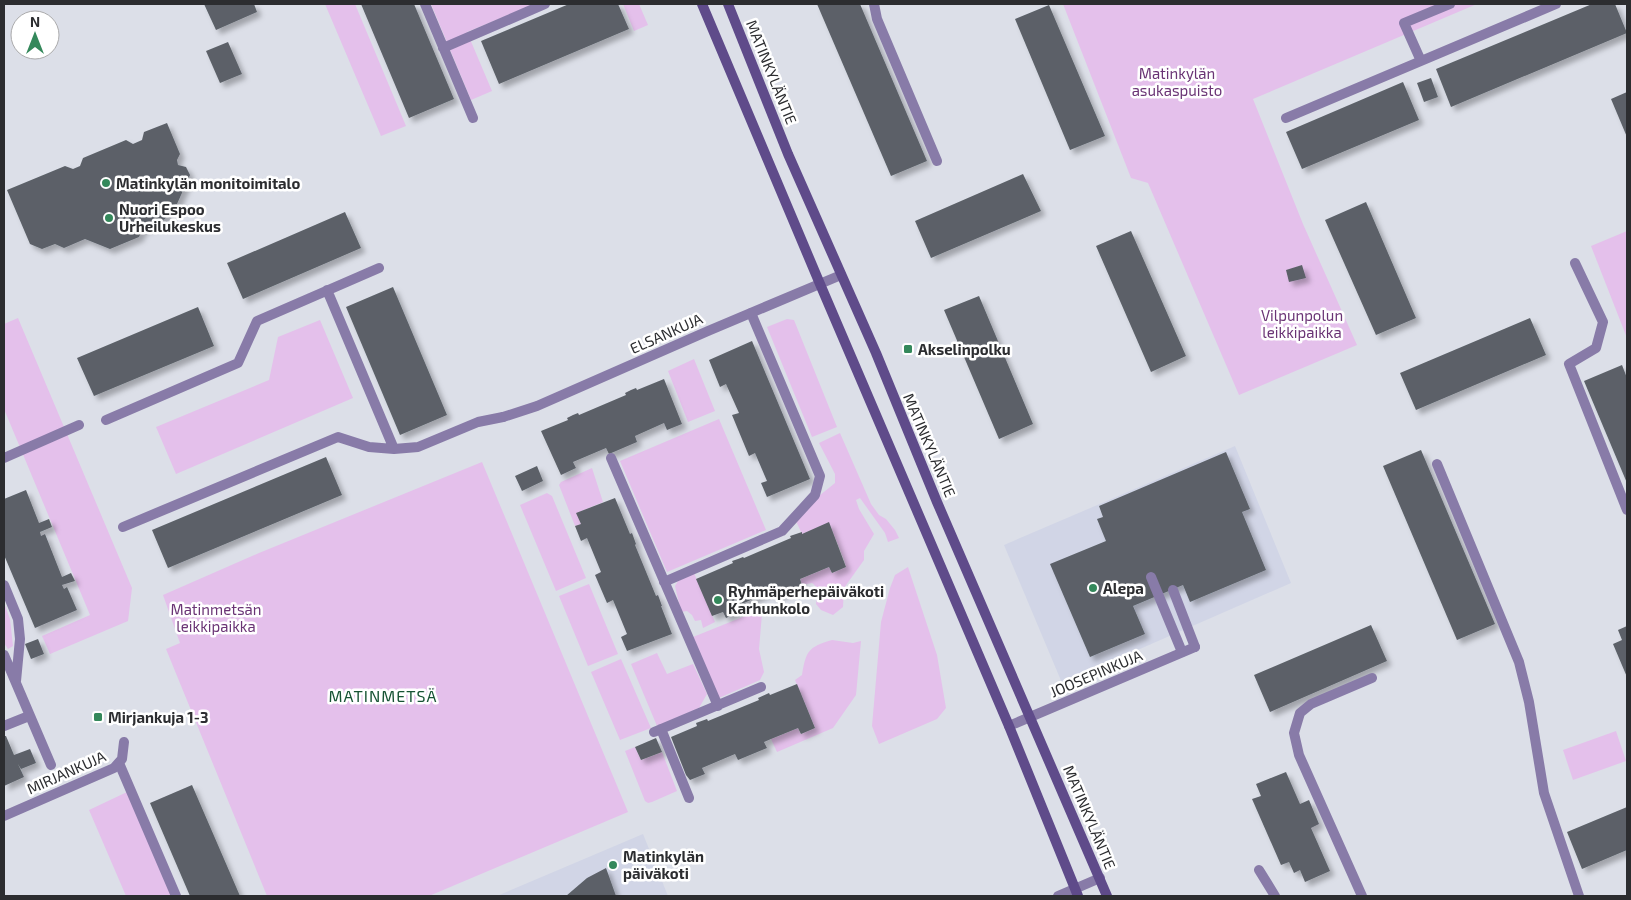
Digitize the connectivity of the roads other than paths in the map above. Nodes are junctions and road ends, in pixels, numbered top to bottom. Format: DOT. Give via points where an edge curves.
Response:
graph roads {
  1 [pos="425,4"];
  2 [pos="545,4"];
  3 [pos="728,4"];
  4 [pos="874,4"];
  5 [pos="1450,4"];
  6 [pos="1556,4"];
  7 [pos="702,5"];
  8 [pos="443,48"];
  9 [pos="1421,61"];
  10 [pos="474,118"];
  11 [pos="1286,118"];
  12 [pos="937,161"];
  13 [pos="1575,263"];
  14 [pos="380,268"];
  15 [pos="840,276"];
  16 [pos="820,284"];
  17 [pos="327,290"];
  18 [pos="751,313"];
  19 [pos="106,420"];
  20 [pos="79,425"];
  21 [pos="394,450"];
  22 [pos="4,458"];
  23 [pos="611,458"];
  24 [pos="1437,464"];
  25 [pos="1627,510"];
  26 [pos="122,527"];
  27 [pos="1151,577"];
  28 [pos="664,582"];
  29 [pos="4,585"];
  30 [pos="1172,590"];
  31 [pos="1182,652"];
  32 [pos="4,655"];
  33 [pos="1372,678"];
  34 [pos="16,683"];
  35 [pos="761,687"];
  36 [pos="718,706"];
  37 [pos="29,716"];
  38 [pos="1030,717"];
  39 [pos="4,726"];
  40 [pos="1009,726"];
  41 [pos="124,742"];
  42 [pos="119,764"];
  43 [pos="51,765"];
  44 [pos="689,798"];
  45 [pos="4,816"];
  46 [pos="1259,870"];
  47 [pos="1100,878"];
  48 [pos="1077,893"];
  49 [pos="176,896"];
  50 [pos="1058,896"];
  51 [pos="1107,896"];
  52 [pos="1275,896"];
  53 [pos="1362,896"];
  54 [pos="1579,896"];
  1 -- 8 [label="street"];
  2 -- 8 [label="street"];
  3 -- 15 [label="main road, MATINKYLÄNTIE"];
  4 -- 12 [label="street"];
  5 -- 9 [label="street" via="1404,23"];
  6 -- 9 [label="street"];
  7 -- 16 [label="main road"];
  8 -- 10 [label="street"];
  9 -- 11 [label="street"];
  13 -- 25 [label="street" via="1603,322 1596,348 1570,364"];
  14 -- 17 [label="street"];
  15 -- 16 [label="street, ELSANKUJA"];
  15 -- 38 [label="main road, MATINKYLÄNTIE" via="876,353"];
  16 -- 18 [label="street, ELSANKUJA"];
  16 -- 40 [label="main road"];
  17 -- 19 [label="street" via="257,321 238,363"];
  17 -- 21 [label="street"];
  18 -- 21 [label="street, ELSANKUJA" via="537,406 478,422 418,447"];
  18 -- 28 [label="street" via="820,476 814,495 782,531"];
  20 -- 22 [label="street"];
  21 -- 26 [label="street, ELSANKUJA" via="369,447 338,436"];
  23 -- 28 [label="street"];
  24 -- 54 [label="street" via="1520,662 1544,793"];
  27 -- 31 [label="street"];
  28 -- 36 [label="street"];
  29 -- 34 [label="street" via="18,619 20,639"];
  30 -- 31 [label="street, JOOSEPINKUJA" via="1195,646"];
  31 -- 38 [label="street, JOOSEPINKUJA"];
  32 -- 34 [label="street"];
  33 -- 53 [label="street" via="1311,704 1300,713 1294,733 1299,755"];
  34 -- 37 [label="street"];
  35 -- 36 [label="street"];
  36 -- 44 [label="street" via="658,731"];
  37 -- 39 [label="street"];
  37 -- 43 [label="street"];
  38 -- 40 [label="street, JOOSEPINKUJA"];
  38 -- 47 [label="main road, MATINKYLÄNTIE"];
  40 -- 48 [label="main road"];
  41 -- 42 [label="street, MIRJANKUJA"];
  42 -- 45 [label="street, MIRJANKUJA"];
  42 -- 49 [label="street"];
  46 -- 52 [label="street"];
  47 -- 48 [label="street"];
  47 -- 51 [label="main road, MATINKYLÄNTIE"];
  48 -- 50 [label="street"];
}
